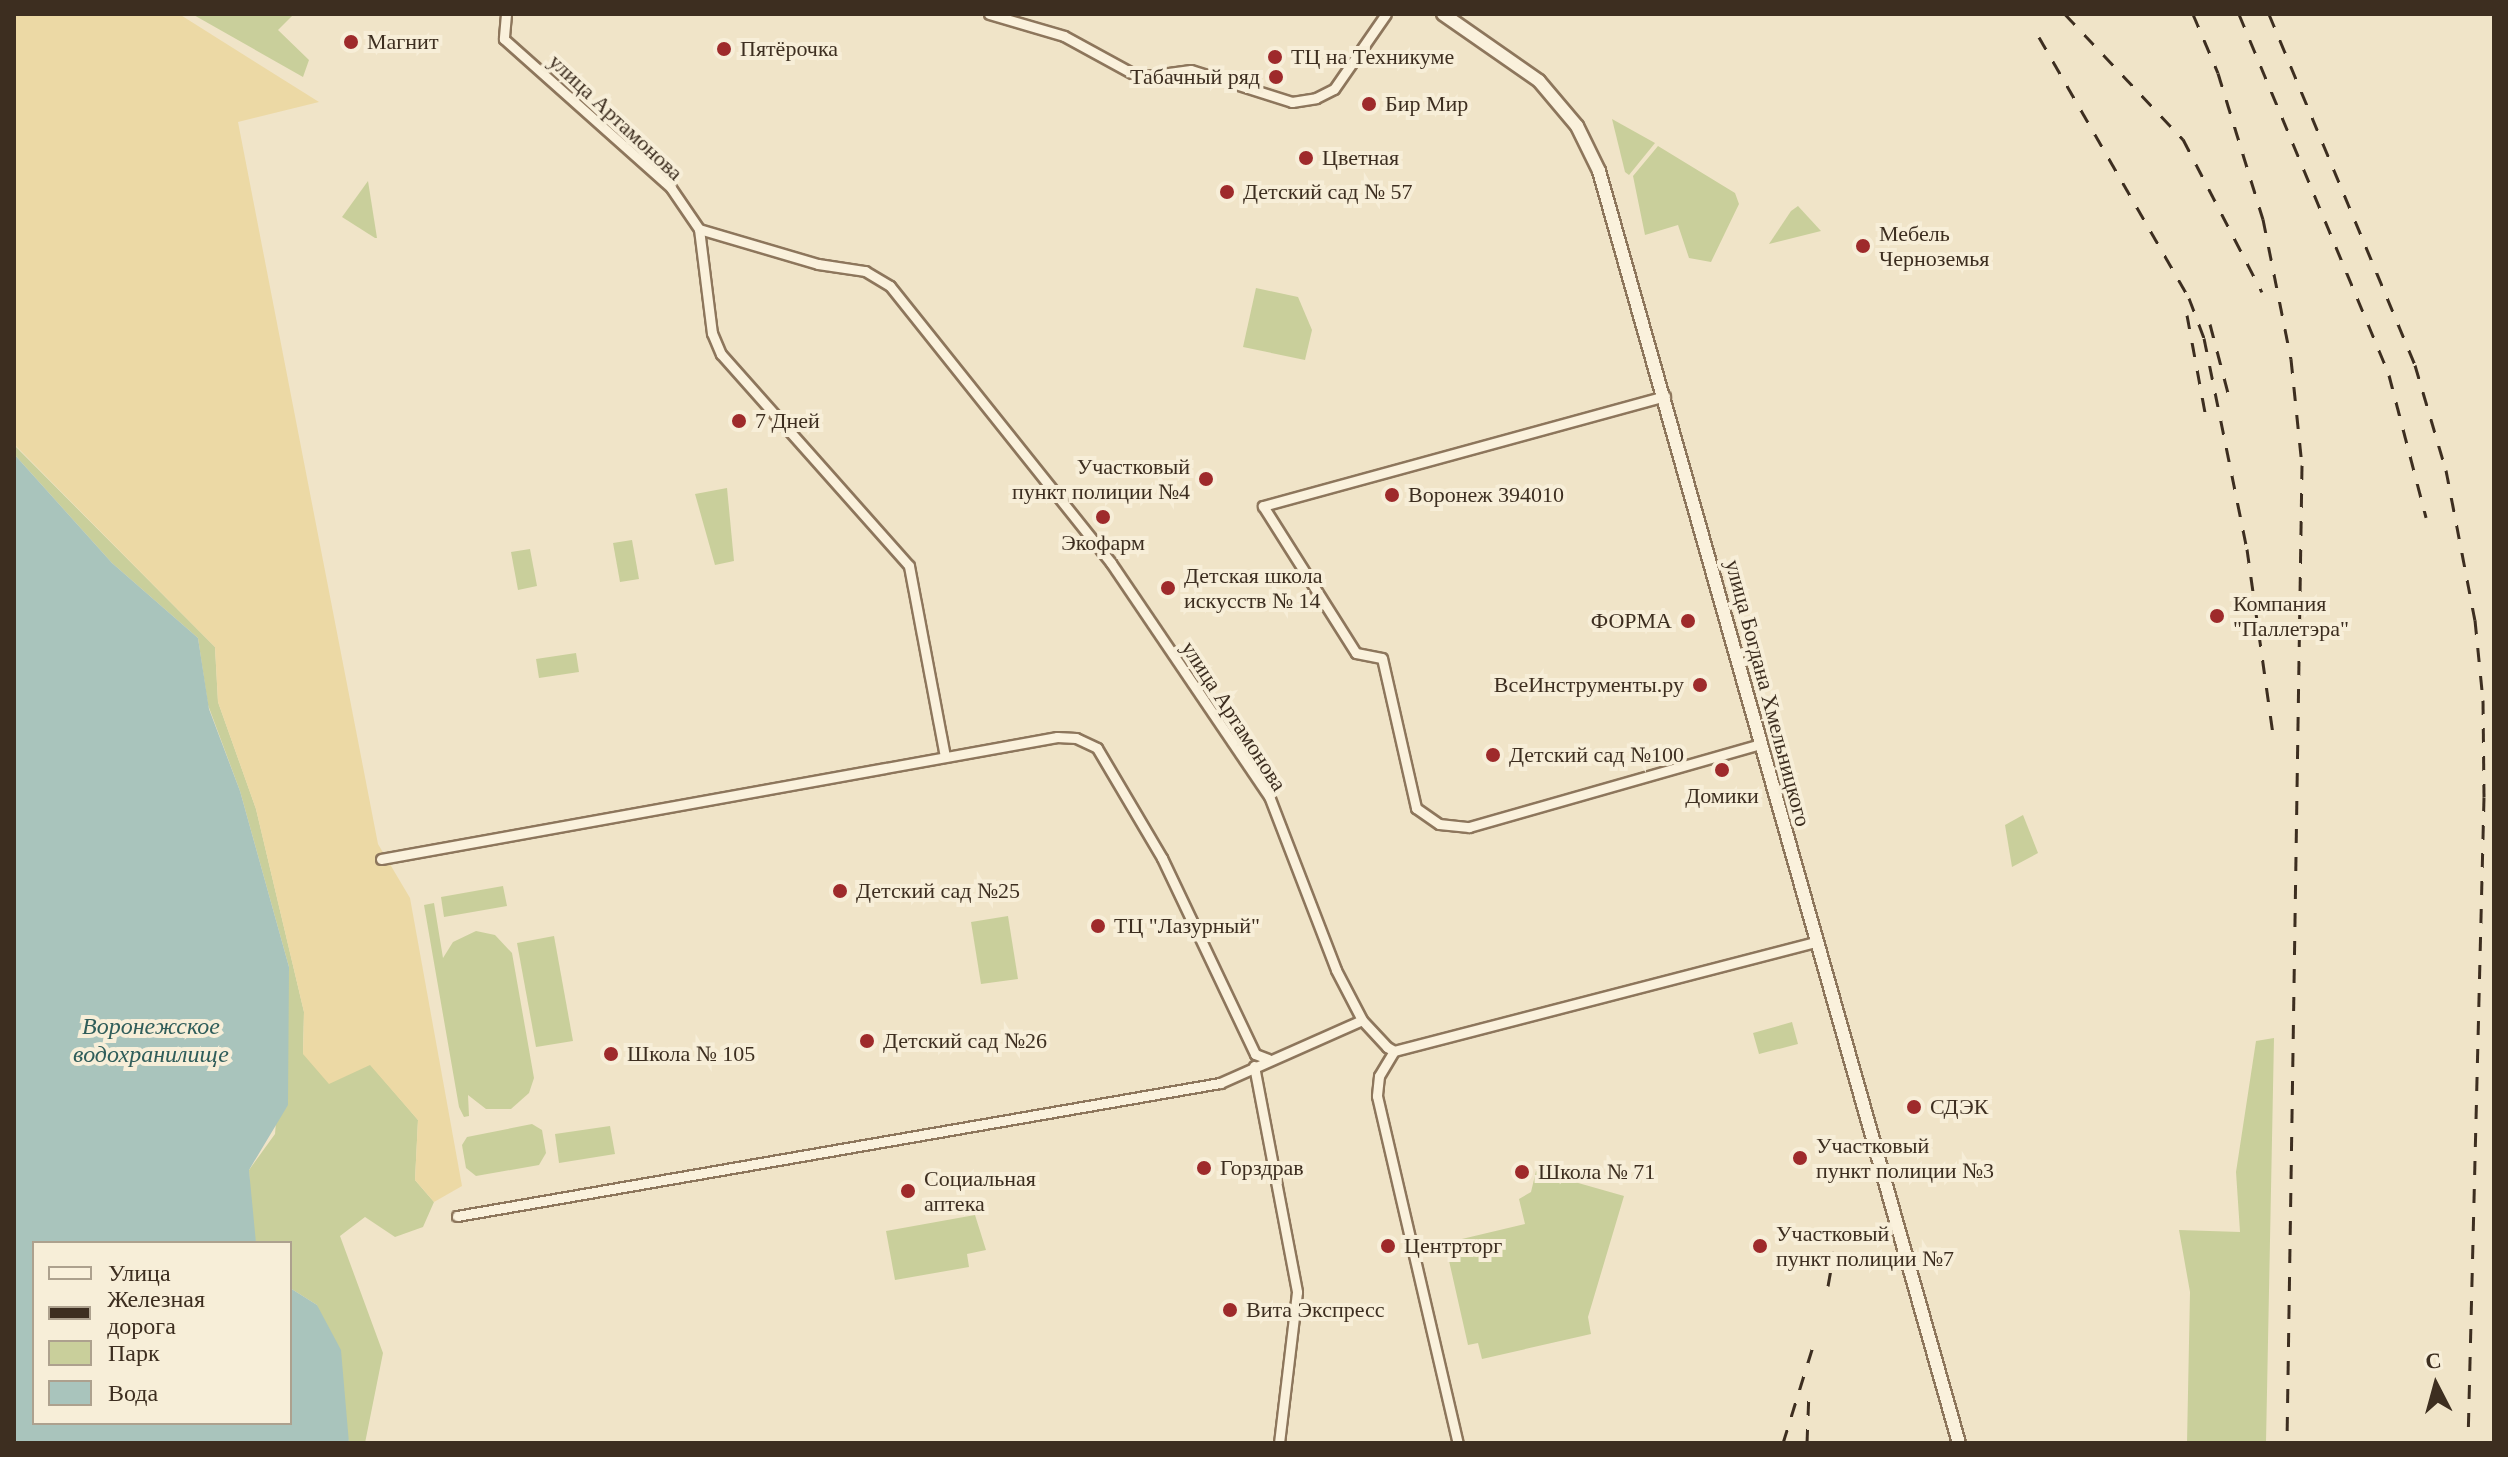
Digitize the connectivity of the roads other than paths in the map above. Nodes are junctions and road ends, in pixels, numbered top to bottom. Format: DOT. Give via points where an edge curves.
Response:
graph roads {
  1 [pos="506,14"];
  2 [pos="989,14"];
  3 [pos="1386,14"];
  4 [pos="1443,14"];
  5 [pos="699,229"];
  6 [pos="1665,396"];
  7 [pos="1761,744"];
  8 [pos="945,757"];
  9 [pos="381,859"];
  10 [pos="1816,942"];
  11 [pos="1362,1020"];
  12 [pos="1394,1051"];
  13 [pos="1268,1059"];
  14 [pos="1254,1066"];
  15 [pos="457,1216"];
  16 [pos="1279,1443"];
  17 [pos="1458,1443"];
  18 [pos="1959,1443"];
  1 -- 5 [label="street, улица Артамонова" via="504,39 671,188"];
  2 -- 3 [label="street" via="1064,36 1139,77 1191,70 1292,102 1334,89"];
  4 -- 6 [label="main road, улица Богдана Хмельницкого" via="1539,81 1577,126 1611,205"];
  5 -- 8 [label="street" via="712,333 721,354 909,566"];
  5 -- 11 [label="street, улица Артамонова" via="818,264 865,271 900,298 1111,563 1269,796 1336,970"];
  6 -- 7 [label="main road, улица Богдана Хмельницкого"];
  6 -- 7 [label="street" via="1263,506 1356,653 1382,658 1416,808 1439,824 1469,827"];
  7 -- 10 [label="main road, улица Богдана Хмельницкого"];
  8 -- 9 [label="street"];
  8 -- 13 [label="street" via="1057,737 1097,748 1162,858 1255,1054"];
  10 -- 12 [label="street"];
  10 -- 18 [label="main road, улица Богдана Хмельницкого"];
  11 -- 12 [label="street, улица Артамонова"];
  11 -- 13 [label="street"];
  12 -- 17 [label="street" via="1379,1076 1377,1096"];
  13 -- 14 [label="street"];
  14 -- 15 [label="street" via="1220,1083"];
  14 -- 16 [label="street" via="1297,1292"];
}
